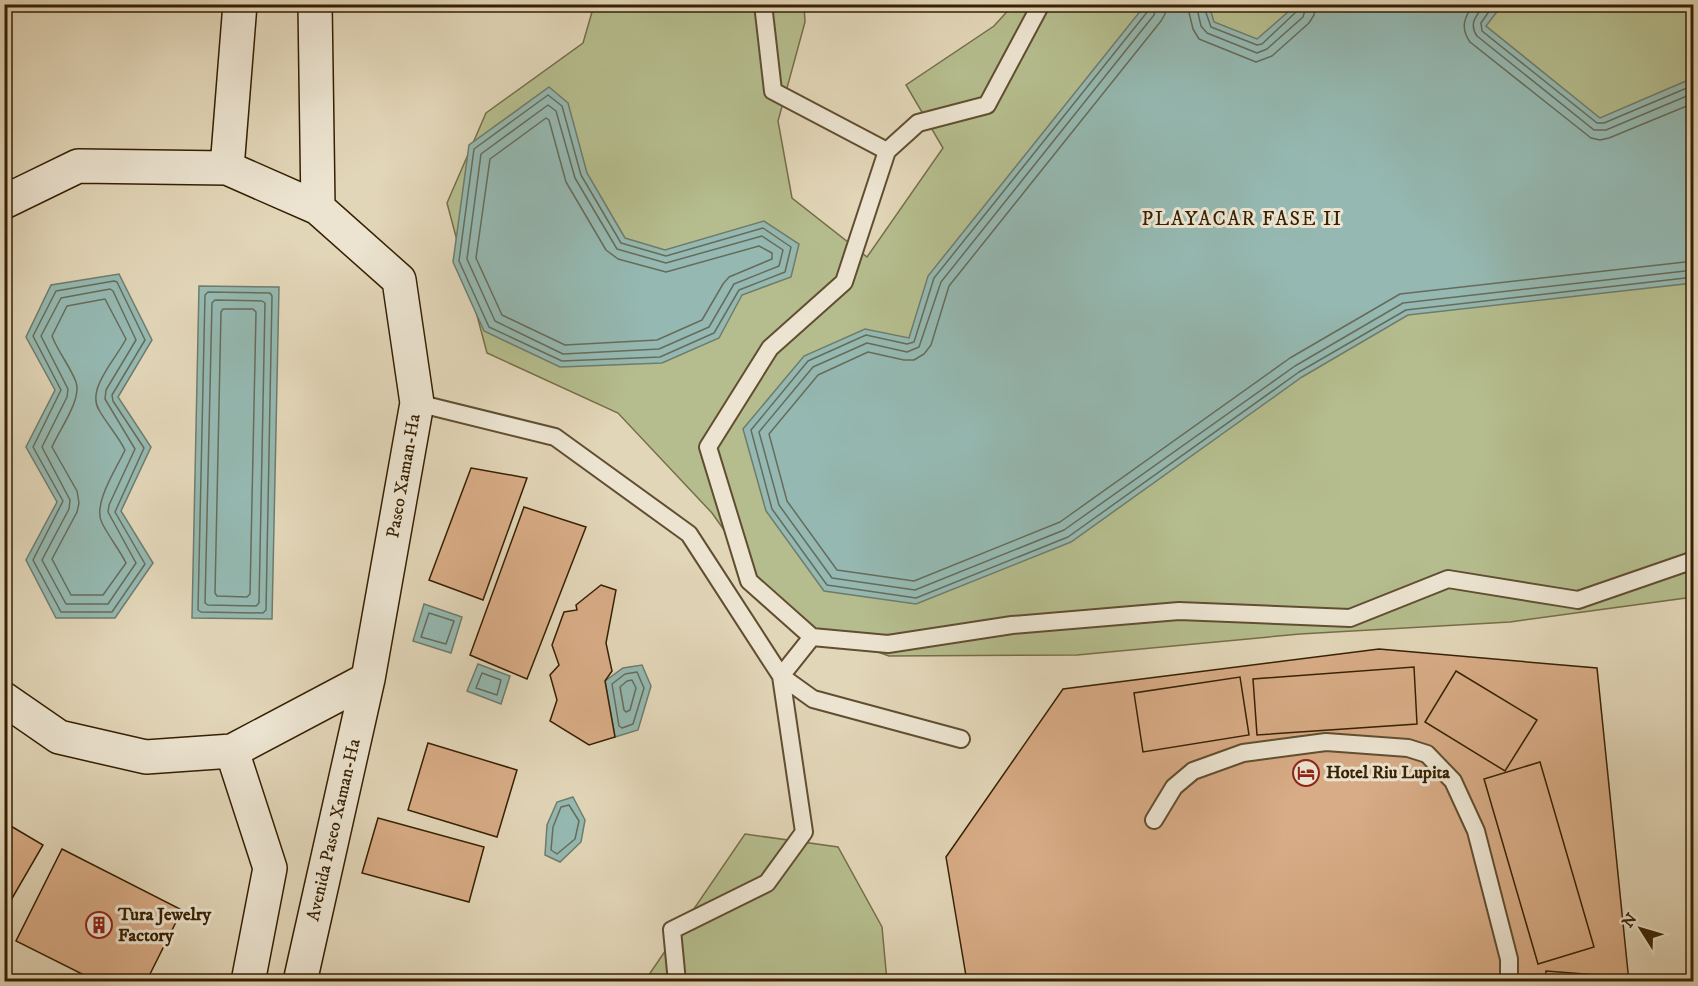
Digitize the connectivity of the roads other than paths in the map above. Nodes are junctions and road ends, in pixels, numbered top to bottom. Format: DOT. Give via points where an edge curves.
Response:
graph roads {
  1 [pos="240,4"];
  2 [pos="315,4"];
  3 [pos="763,4"];
  4 [pos="1041,4"];
  5 [pos="887,151"];
  6 [pos="227,168"];
  7 [pos="4,202"];
  8 [pos="318,208"];
  9 [pos="417,403"];
  10 [pos="1694,560"];
  11 [pos="812,637"];
  12 [pos="781,676"];
  13 [pos="368,679"];
  14 [pos="4,699"];
  15 [pos="961,739"];
  16 [pos="232,751"];
  17 [pos="1154,820"];
  18 [pos="248,981"];
  19 [pos="300,981"];
  20 [pos="676,981"];
  21 [pos="1509,981"];
  1 -- 6 [label="main road"];
  2 -- 8 [label="main road"];
  3 -- 5 [label="lane" via="773,91"];
  4 -- 5 [label="lane" via="987,105 918,123"];
  5 -- 11 [label="lane" via="844,282 770,348 708,447 749,581"];
  6 -- 7 [label="main road, Paseo Xaman-Ha" via="78,166"];
  6 -- 8 [label="main road, Paseo Xaman-Ha"];
  8 -- 9 [label="main road, Paseo Xaman-Ha" via="399,280"];
  9 -- 12 [label="lane" via="555,437 689,534"];
  9 -- 13 [label="main road, Paseo Xaman-Ha"];
  10 -- 11 [label="lane" via="1578,600 1448,579 1350,618 1179,612 1012,625 888,644"];
  11 -- 12 [label="lane"];
  12 -- 15 [label="lane" via="813,699"];
  12 -- 20 [label="lane" via="804,832 767,883 672,930"];
  13 -- 16 [label="main road"];
  13 -- 19 [label="main road, Avenida Paseo Xaman-Ha"];
  14 -- 16 [label="main road" via="59,737 146,757"];
  16 -- 18 [label="main road" via="270,868"];
  17 -- 21 [label="lane" via="1174,787 1193,771 1243,753 1326,742 1407,748 1427,754 1453,781 1476,831 1509,959"];
}
